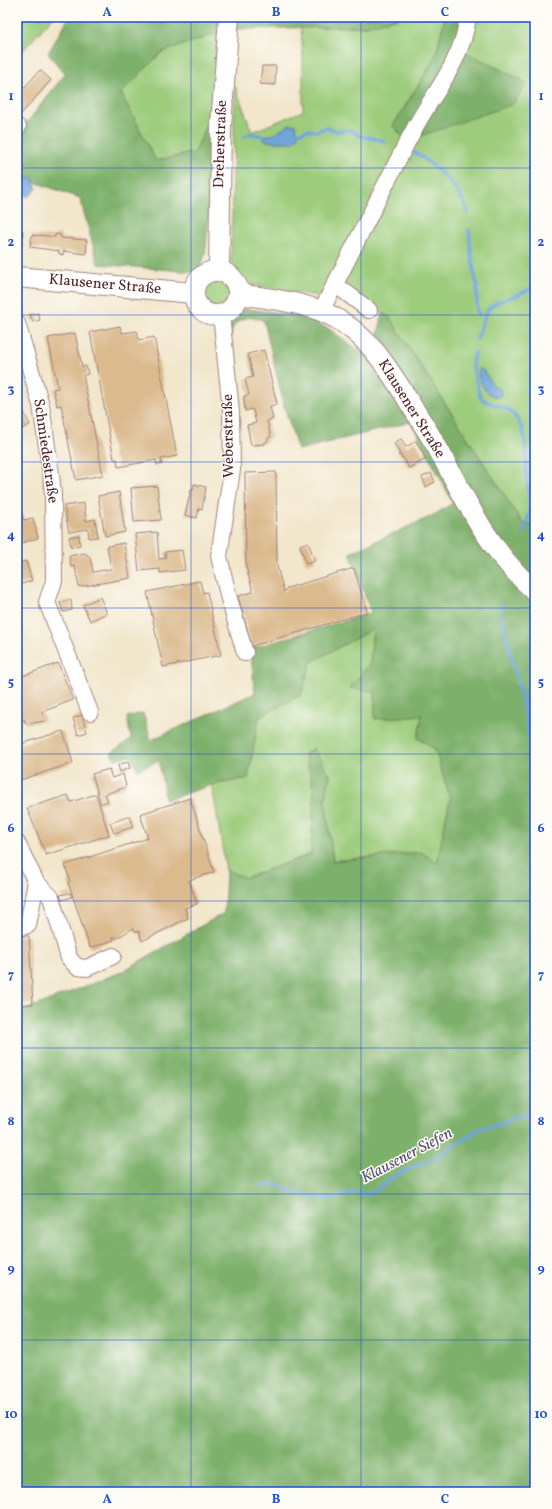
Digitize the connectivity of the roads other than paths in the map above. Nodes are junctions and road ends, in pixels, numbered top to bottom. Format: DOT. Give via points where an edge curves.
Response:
graph roads {
  1 [pos="229,17"];
  2 [pos="468,17"];
  3 [pos="219,271"];
  4 [pos="17,277"];
  5 [pos="334,286"];
  6 [pos="193,293"];
  7 [pos="238,294"];
  8 [pos="370,310"];
  9 [pos="321,311"];
  10 [pos="221,314"];
  11 [pos="17,323"];
  12 [pos="535,591"];
  13 [pos="245,653"];
  14 [pos="90,712"];
  15 [pos="17,843"];
  16 [pos="36,882"];
  17 [pos="17,928"];
  18 [pos="113,956"];
  1 -- 3 [label="main road, Dreherstraße" via="221,125"];
  2 -- 5 [label="street" via="459,53 413,131"];
  3 -- 6 [label="main road" via="211,271 198,279"];
  3 -- 7 [label="main road" via="230,276"];
  4 -- 6 [label="main road, Klausener Straße"];
  5 -- 8 [label="street"];
  5 -- 9 [label="street"];
  6 -- 10 [label="main road" via="196,304 204,312"];
  7 -- 9 [label="main road, Klausener Straße"];
  7 -- 10 [label="main road" via="232,307"];
  9 -- 12 [label="main road, Klausener Straße" via="362,337 388,366 489,540 507,564"];
  10 -- 13 [label="street, Weberstraße" via="231,411 232,470 219,556"];
  11 -- 14 [label="street, Schmiedestraße" via="41,405 53,494 54,582 46,602"];
  15 -- 16 [label="street"];
  16 -- 17 [label="street" via="28,925"];
  16 -- 18 [label="street" via="51,897 69,958 77,967 87,968"];
}
